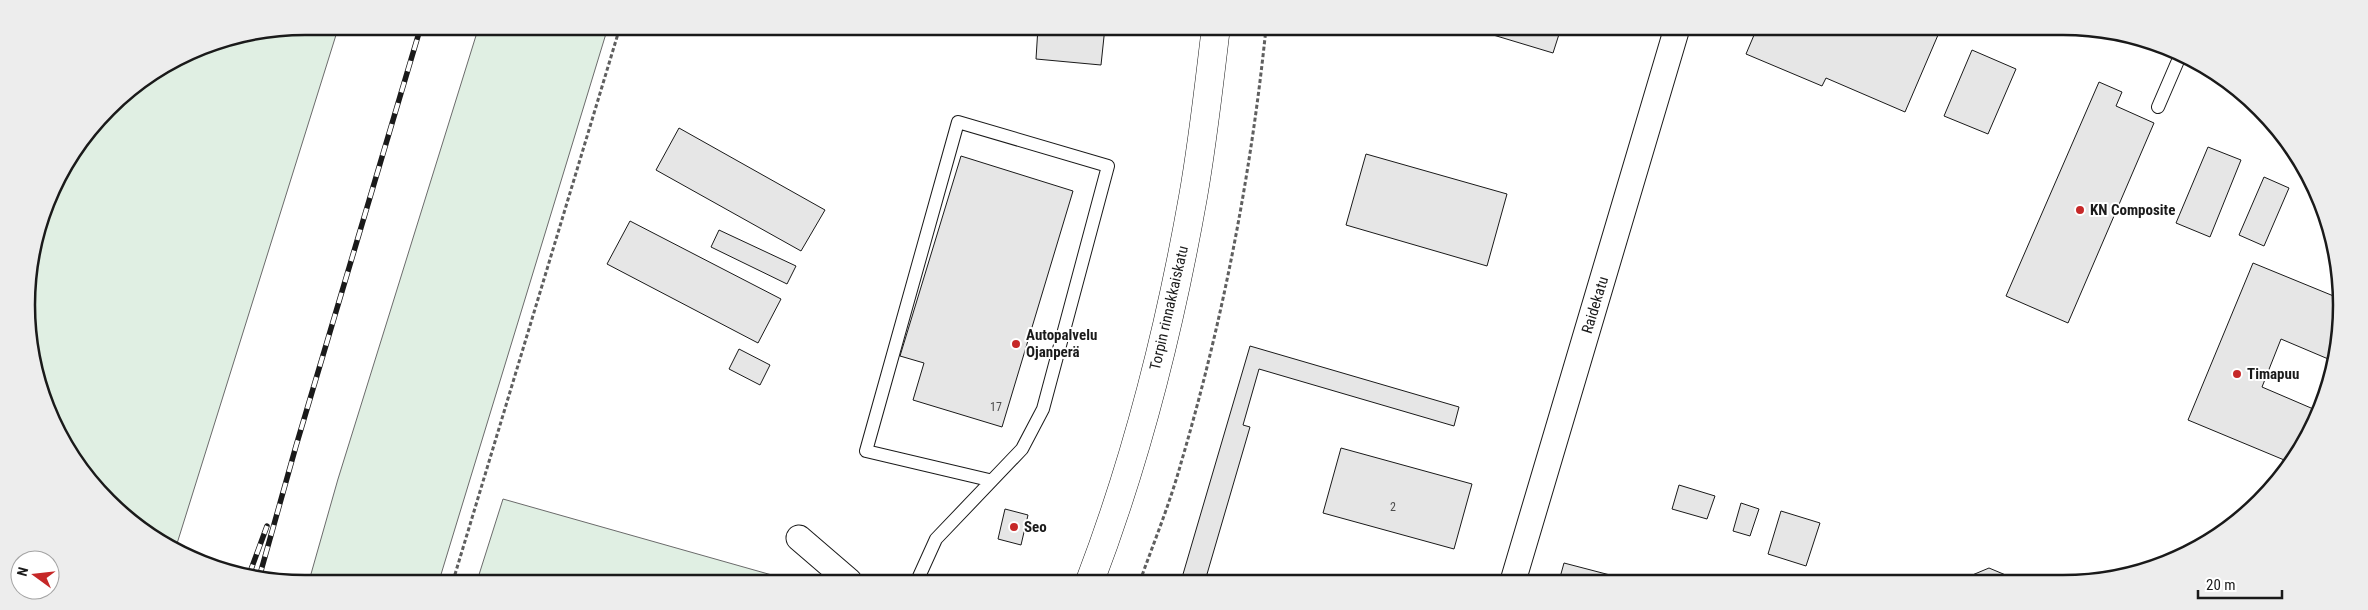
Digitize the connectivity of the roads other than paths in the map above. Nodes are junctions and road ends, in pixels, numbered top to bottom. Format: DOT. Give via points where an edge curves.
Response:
graph roads {
  1 [pos="1215,35"];
  2 [pos="1675,35"];
  3 [pos="2178,61"];
  4 [pos="2158,107"];
  5 [pos="990,480"];
  6 [pos="799,538"];
  7 [pos="842,575"];
  8 [pos="920,575"];
  9 [pos="1092,575"];
  10 [pos="1515,575"];
  1 -- 9 [label="main road, Torpin rinnakkaiskatu" via="1194,196 1173,297 1140,424"];
  2 -- 10 [label="street, Raidekatu"];
  3 -- 4 [label="lane"];
  5 -- 5 [label="lane" via="866,451 958,122 1108,166 1043,409 1022,449"];
  5 -- 8 [label="lane" via="936,540"];
  6 -- 7 [label="street"];
}
